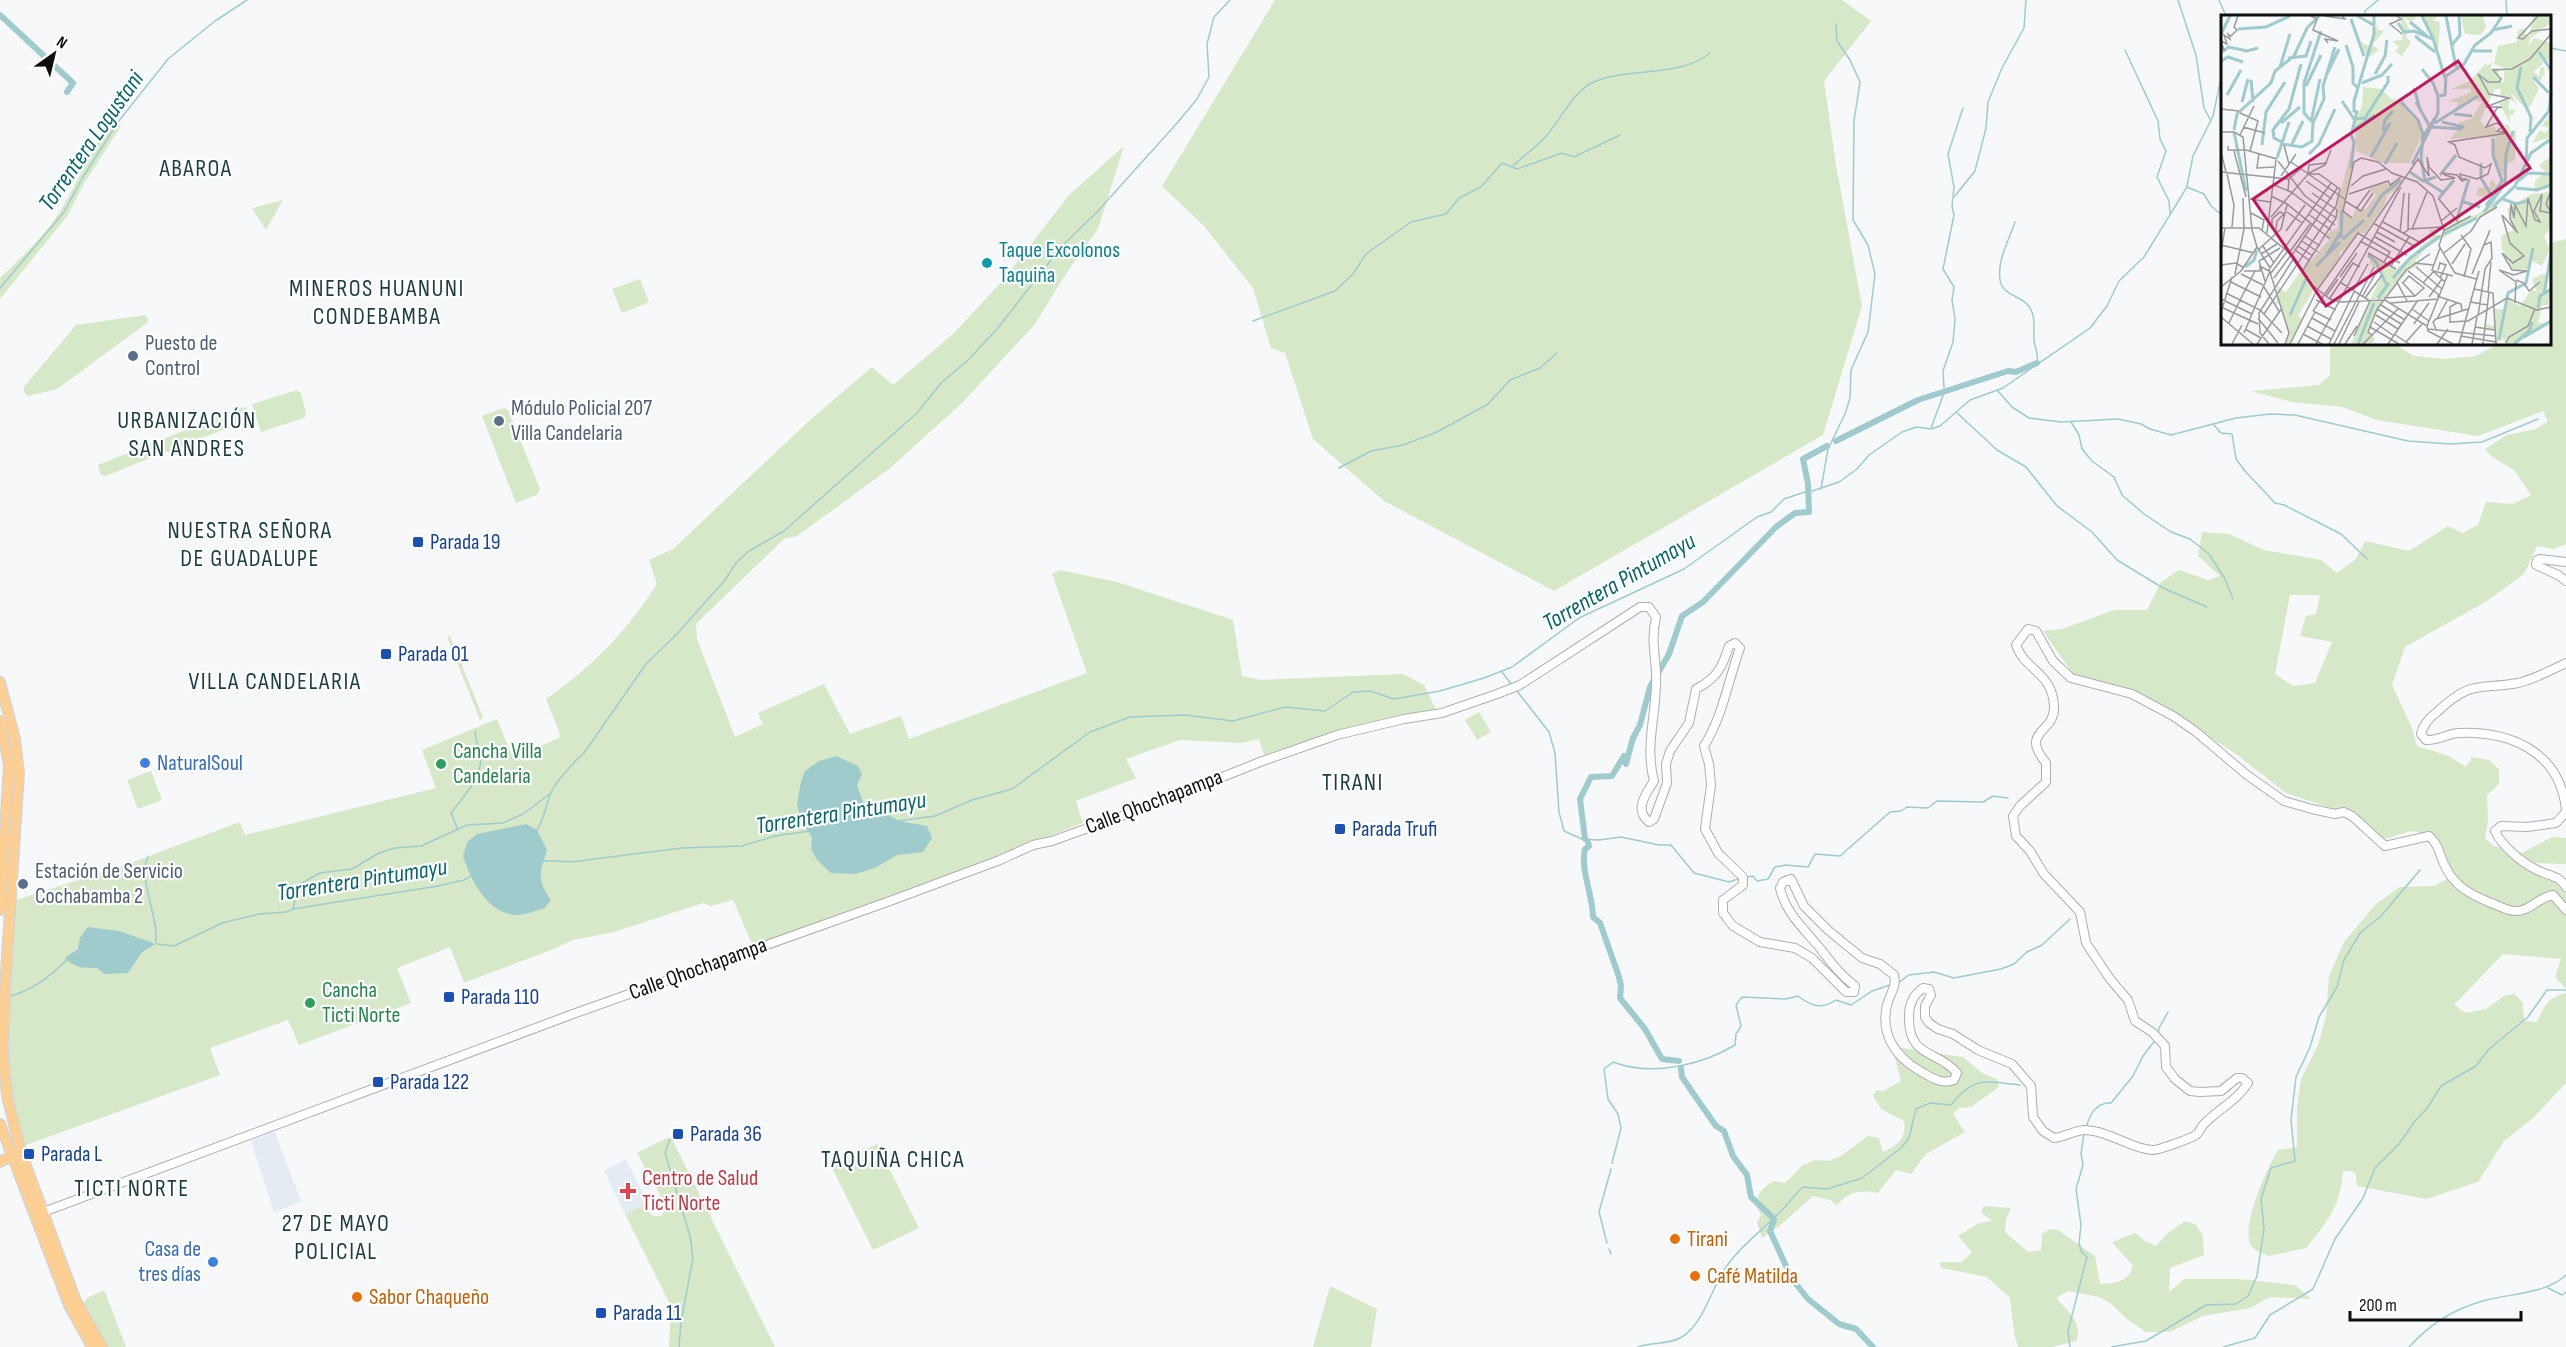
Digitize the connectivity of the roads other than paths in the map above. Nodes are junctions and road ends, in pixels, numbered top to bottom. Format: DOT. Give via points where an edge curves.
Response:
graph roads {
  1 [pos="2566,562"];
  2 [pos="2566,581"];
  3 [pos="2566,663"];
  4 [pos="0,682"];
  5 [pos="0,721"];
  6 [pos="2566,811"];
  7 [pos="2566,887"];
  8 [pos="0,910"];
  9 [pos="2566,910"];
  10 [pos="0,1124"];
  11 [pos="21,1152"];
  12 [pos="11,1156"];
  13 [pos="0,1162"];
  14 [pos="39,1213"];
  15 [pos="92,1347"];
  16 [pos="102,1347"];
  1 -- 2 [label="street" via="2540,559 2536,565"];
  3 -- 6 [label="street" via="2519,682 2456,694 2430,717 2421,734 2432,740 2473,732 2529,746 2556,779"];
  4 -- 11 [label="main road" via="15,739 19,773 3,1054"];
  5 -- 8 [label="main road" via="9,765"];
  6 -- 7 [label="street" via="2556,823 2501,826 2495,831 2524,862 2554,876"];
  9 -- 14 [label="street, Calle Qhochapampa" via="2553,896 2543,897 2523,910 2503,908 2455,883 2438,844 2429,836 2385,846 2344,812 2335,814 2284,801 2172,716 2132,694 2072,678 2053,661 2036,631 2028,629 2016,645 2043,676 2054,707 2052,718 2035,744 2046,763 2046,782 2013,816 2016,836 2044,874 2080,912 2086,943 2093,956 2128,1000 2135,1021 2165,1046 2166,1067 2175,1079 2190,1091 2200,1092 2221,1091 2237,1078 2248,1083 2223,1110 2204,1123 2197,1135 2165,1148 2152,1150 2118,1137 2083,1130 2054,1138 2033,1117 2031,1086 2012,1064 1929,1023 1925,1017 1929,989 1916,993 1909,1007 1910,1035 1920,1049 1957,1073 1948,1082 1904,1062 1890,1041 1887,1021 1887,1006 1896,983 1894,975 1862,957 1828,930 1804,906 1791,879 1780,888 1798,926 1838,974 1855,986 1854,992 1846,992 1812,958 1795,948 1760,942 1733,926 1723,913 1723,900 1743,885 1743,877 1718,853 1705,829 1711,785 1704,746 1726,701 1740,648 1735,643 1729,646 1713,680 1696,688 1689,723 1665,764 1667,783 1654,819 1649,822 1642,817 1644,797 1654,781 1649,749 1656,674 1652,636 1656,617 1649,607 1640,607 1514,687 1454,710 1337,735 1260,762"];
  10 -- 12 [label="main road"];
  11 -- 12 [label="main road"];
  11 -- 14 [label="main road"];
  12 -- 13 [label="main road"];
  12 -- 14 [label="main road"];
  14 -- 15 [label="main road" via="69,1305"];
  14 -- 16 [label="main road" via="76,1300"];
}
